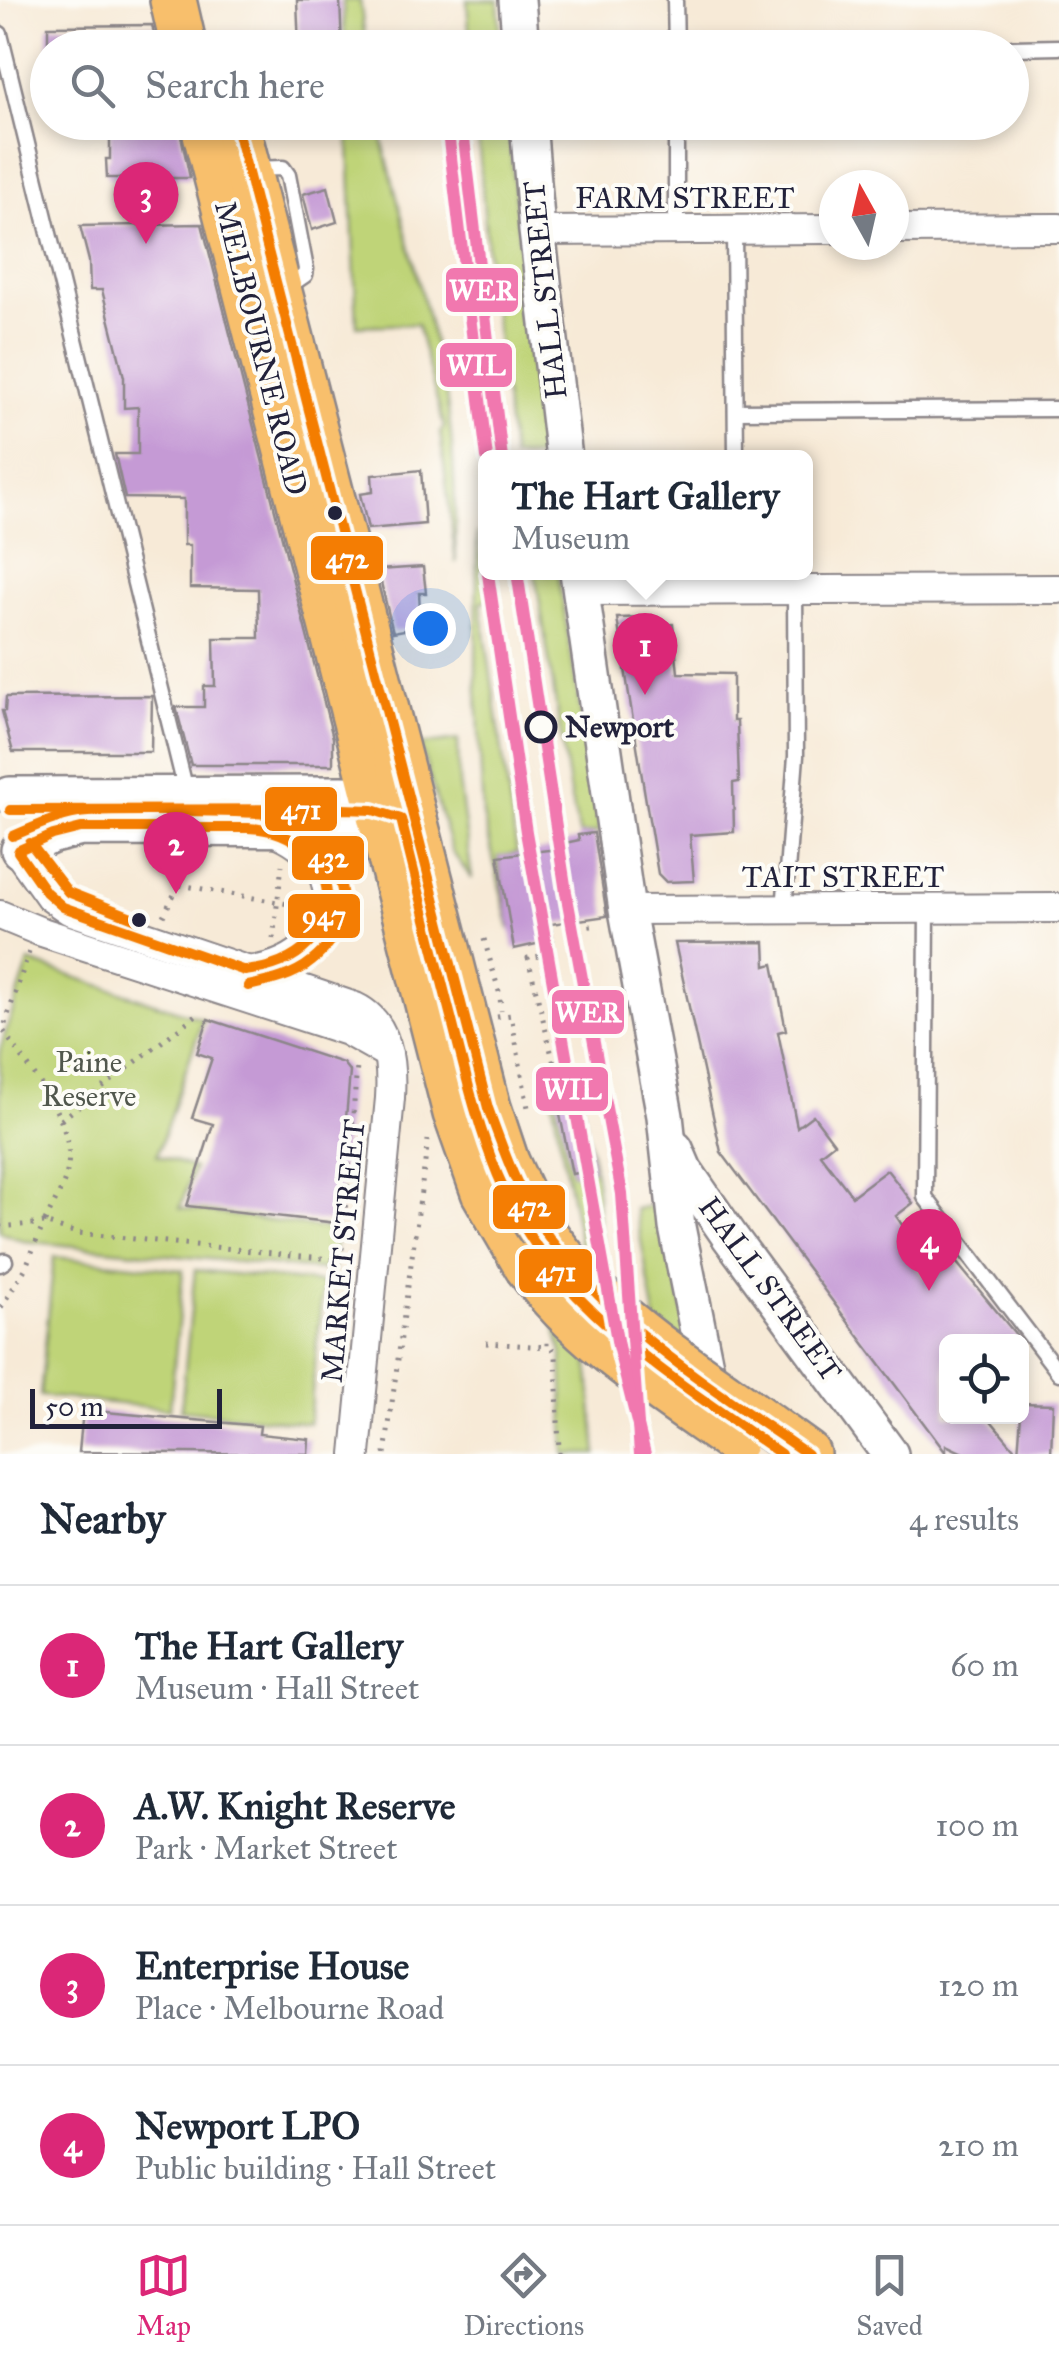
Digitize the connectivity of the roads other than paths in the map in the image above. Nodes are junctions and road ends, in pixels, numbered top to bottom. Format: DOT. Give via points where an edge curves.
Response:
graph roads {
  1 [pos="172,0"];
  2 [pos="205,0"];
  3 [pos="517,0"];
  4 [pos="675,0"];
  5 [pos="180,30"];
  6 [pos="212,30"];
  7 [pos="520,30"];
  8 [pos="676,30"];
  9 [pos="0,34"];
  10 [pos="1059,47"];
  11 [pos="1029,48"];
  12 [pos="213,140"];
  13 [pos="235,140"];
  14 [pos="529,140"];
  15 [pos="676,140"];
  16 [pos="232,174"];
  17 [pos="1059,228"];
  18 [pos="819,229"];
  19 [pos="909,229"];
  20 [pos="676,230"];
  21 [pos="734,230"];
  22 [pos="537,231"];
  23 [pos="1059,409"];
  24 [pos="736,411"];
  25 [pos="563,450"];
  26 [pos="736,450"];
  27 [pos="579,582"];
  28 [pos="735,582"];
  29 [pos="1059,589"];
  30 [pos="795,590"];
  31 [pos="3,789"];
  32 [pos="187,796"];
  33 [pos="391,810"];
  34 [pos="269,829"];
  35 [pos="12,858"];
  36 [pos="1059,908"];
  37 [pos="927,909"];
  38 [pos="784,910"];
  39 [pos="0,916"];
  40 [pos="616,917"];
  41 [pos="246,971"];
  42 [pos="388,1054"];
  43 [pos="664,1116"];
  44 [pos="736,1245"];
  45 [pos="684,1266"];
  46 [pos="1059,1374"];
  47 [pos="737,1450"];
  48 [pos="356,1454"];
  49 [pos="807,1454"];
  50 [pos="890,1454"];
  1 -- 5 [label="main road"];
  2 -- 6 [label="main road"];
  3 -- 7 [label="street"];
  4 -- 8 [label="lane"];
  9 -- 32 [label="lane"];
  10 -- 11 [label="lane"];
  12 -- 16 [label="main road, MELBOURNE ROAD"];
  13 -- 16 [label="main road, MELBOURNE ROAD"];
  14 -- 22 [label="street, HALL STREET"];
  15 -- 20 [label="lane"];
  16 -- 33 [label="main road, MELBOURNE ROAD"];
  16 -- 33 [label="main road, MELBOURNE ROAD" via="280,291"];
  17 -- 19 [label="street"];
  18 -- 21 [label="street, FARM STREET"];
  20 -- 21 [label="street, FARM STREET"];
  20 -- 22 [label="street, FARM STREET"];
  21 -- 24 [label="lane"];
  22 -- 25 [label="street, HALL STREET"];
  23 -- 24 [label="lane"];
  24 -- 26 [label="lane"];
  27 -- 28 [label="street"];
  27 -- 40 [label="street, HALL STREET"];
  28 -- 30 [label="street"];
  29 -- 30 [label="street"];
  30 -- 38 [label="lane" via="796,756"];
  31 -- 32 [label="street"];
  31 -- 35 [label="street" via="22,817"];
  32 -- 33 [label="street"];
  33 -- 34 [label="street"];
  33 -- 47 [label="main road, MELBOURNE ROAD, bridge" via="464,1140 484,1192 527,1266 589,1335"];
  33 -- 49 [label="main road, MELBOURNE ROAD, bridge" via="506,1162 552,1247 636,1332"];
  34 -- 35 [label="street" via="81,828"];
  34 -- 41 [label="street" via="318,864 327,911 318,935 298,956"];
  35 -- 41 [label="street, MARKET STREET" via="69,910"];
  36 -- 37 [label="street, TAIT STREET"];
  37 -- 38 [label="street, TAIT STREET"];
  37 -- 46 [label="lane" via="925,1197"];
  38 -- 40 [label="street, TAIT STREET"];
  39 -- 42 [label="street" via="347,1030"];
  40 -- 43 [label="street, HALL STREET"];
  41 -- 42 [label="street, MARKET STREET" via="366,1012"];
  42 -- 48 [label="street, MARKET STREET" via="390,1098"];
  43 -- 44 [label="street, HALL STREET" via="684,1170"];
  43 -- 45 [label="street, HALL STREET"];
  44 -- 45 [label="street" via="704,1240"];
  44 -- 50 [label="street, HALL STREET"];
  45 -- 47 [label="street, HALL STREET"];
}
